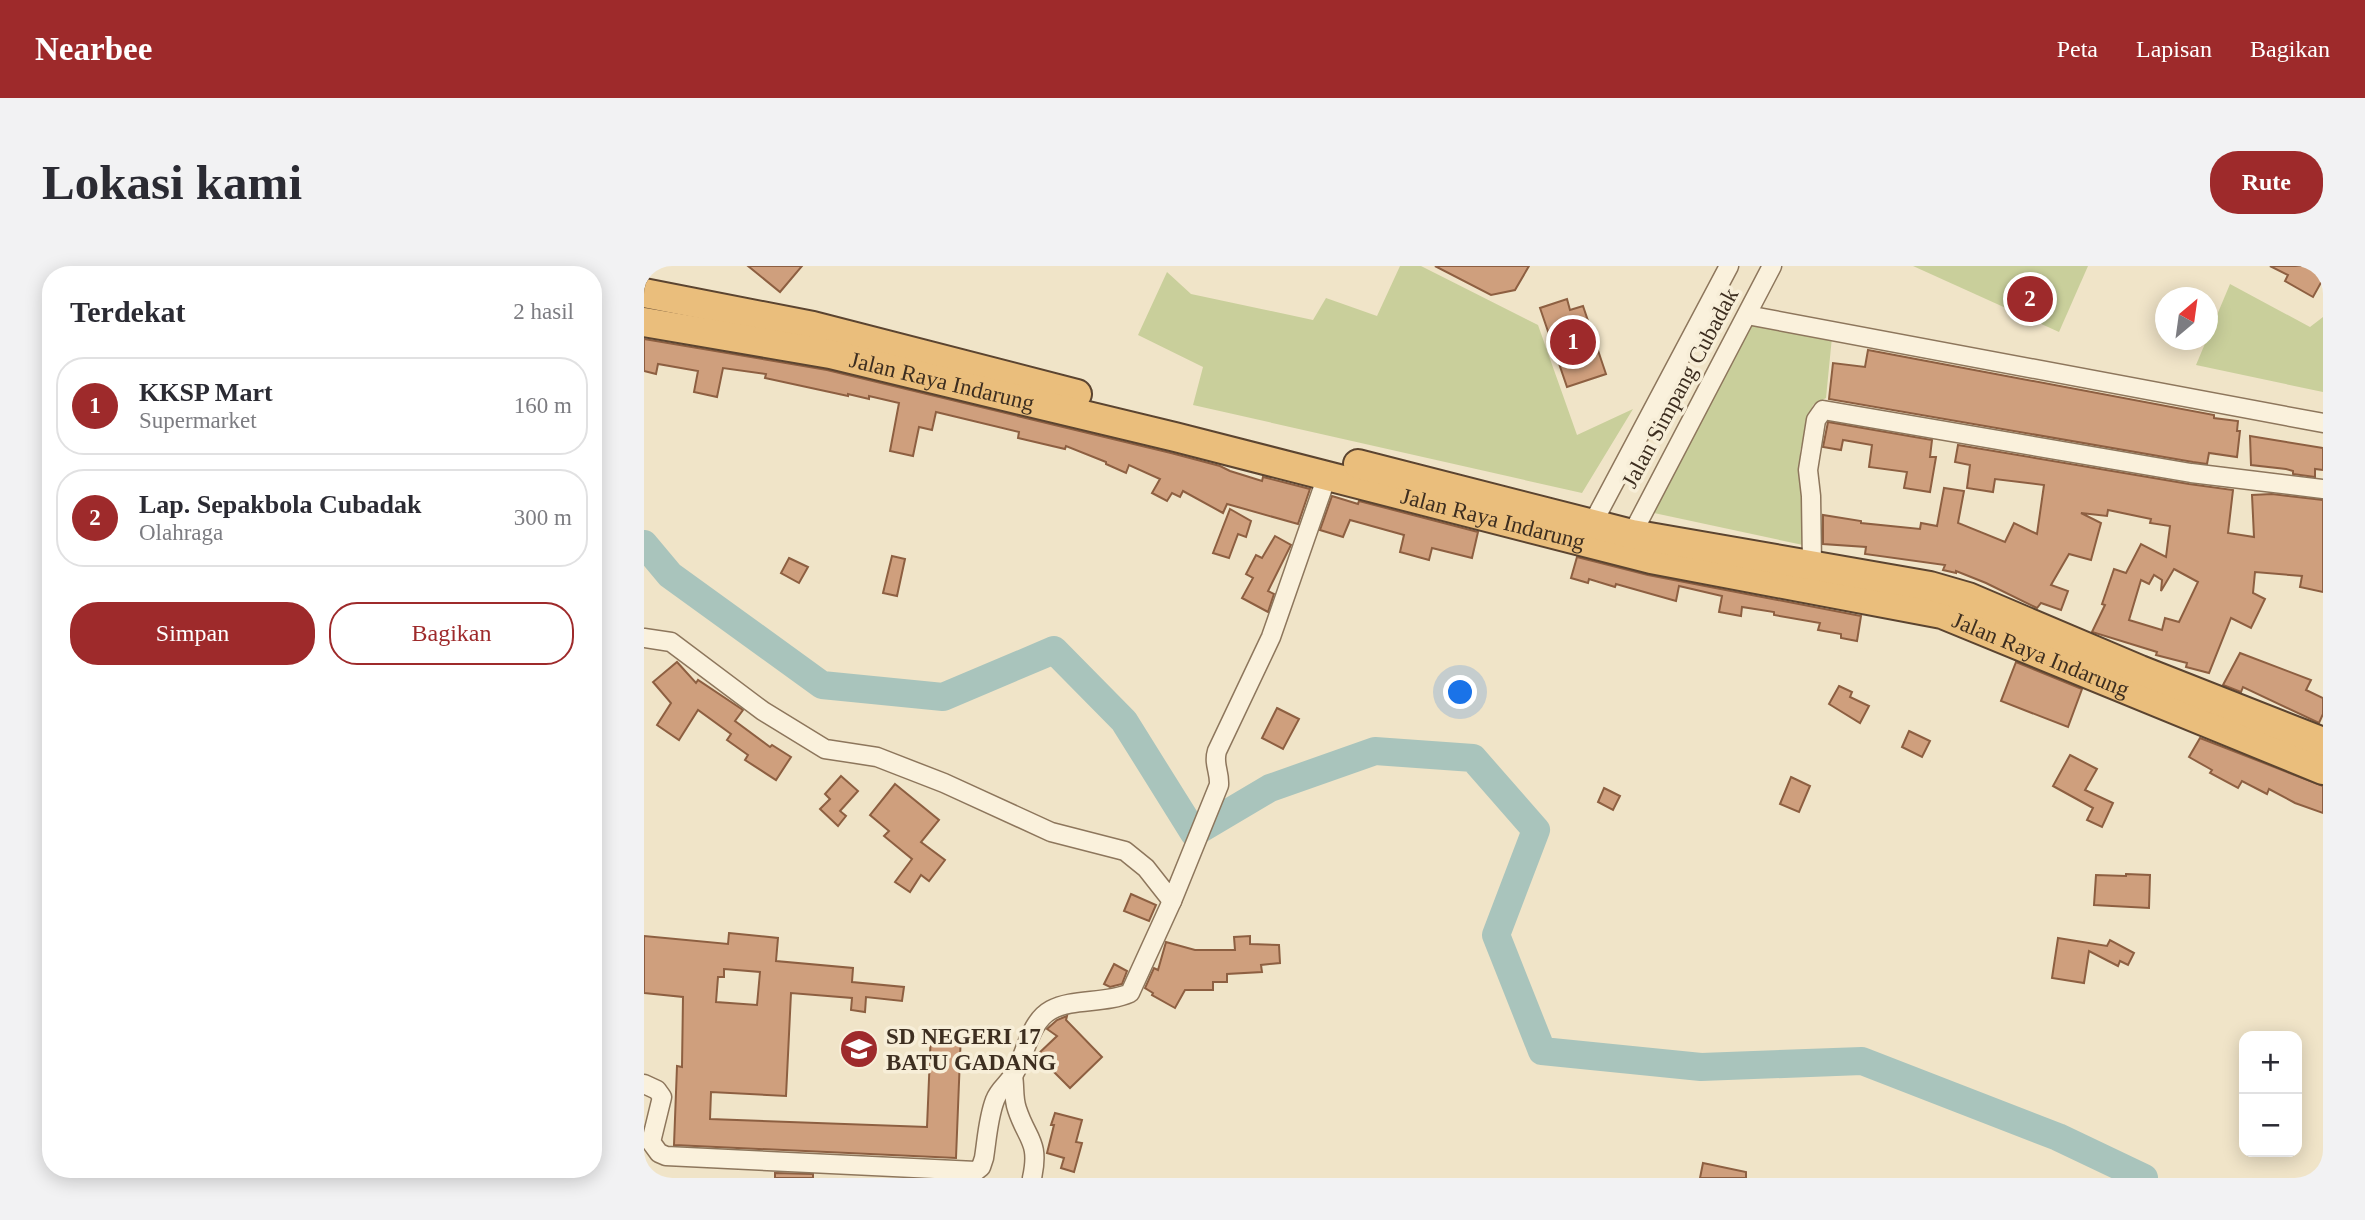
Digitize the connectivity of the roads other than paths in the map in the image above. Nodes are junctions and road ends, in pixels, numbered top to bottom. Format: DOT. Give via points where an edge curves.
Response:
graph roads {
  1 [pos="1729,266"];
  2 [pos="1772,266"];
  3 [pos="644,293"];
  4 [pos="1747,315"];
  5 [pos="644,322"];
  6 [pos="2323,424"];
  7 [pos="1327,476"];
  8 [pos="2323,489"];
  9 [pos="1588,533"];
  10 [pos="1623,542"];
  11 [pos="1811,551"];
  12 [pos="644,638"];
  13 [pos="2135,681"];
  14 [pos="2323,742"];
  15 [pos="2323,769"];
  16 [pos="1172,901"];
  17 [pos="1013,1076"];
  18 [pos="644,1084"];
  19 [pos="1032,1178"];
  1 -- 9 [label="street, Jalan Simpang Cubadak"];
  2 -- 4 [label="street, Jalan Simpang Cubadak"];
  3 -- 9 [label="highway, Jalan Raya Indarung" via="813,326"];
  4 -- 6 [label="street"];
  4 -- 10 [label="street, Jalan Simpang Cubadak"];
  5 -- 7 [label="highway, Jalan Raya Indarung" via="830,354"];
  7 -- 9 [label="highway, Jalan Raya Indarung"];
  7 -- 16 [label="street" via="1271,637 1217,751 1220,776"];
  8 -- 11 [label="street" via="2191,473 1828,409 1816,420 1808,470"];
  9 -- 10 [label="highway, Jalan Raya Indarung"];
  10 -- 11 [label="highway, Jalan Raya Indarung"];
  10 -- 13 [label="highway, Jalan Raya Indarung" via="1942,614"];
  11 -- 13 [label="highway, Jalan Raya Indarung" via="1968,597"];
  12 -- 16 [label="street" via="671,642 763,711 825,749 877,757 1051,832 1125,851 1146,868"];
  13 -- 14 [label="highway, Jalan Raya Indarung"];
  13 -- 15 [label="highway, Jalan Raya Indarung"];
  16 -- 17 [label="street" via="1130,993 1050,1010 1035,1028"];
  17 -- 18 [label="street" via="995,1097 984,1158 979,1170 971,1172 666,1156 651,1142 662,1097"];
  17 -- 19 [label="street" via="1016,1107 1034,1141"];
}
